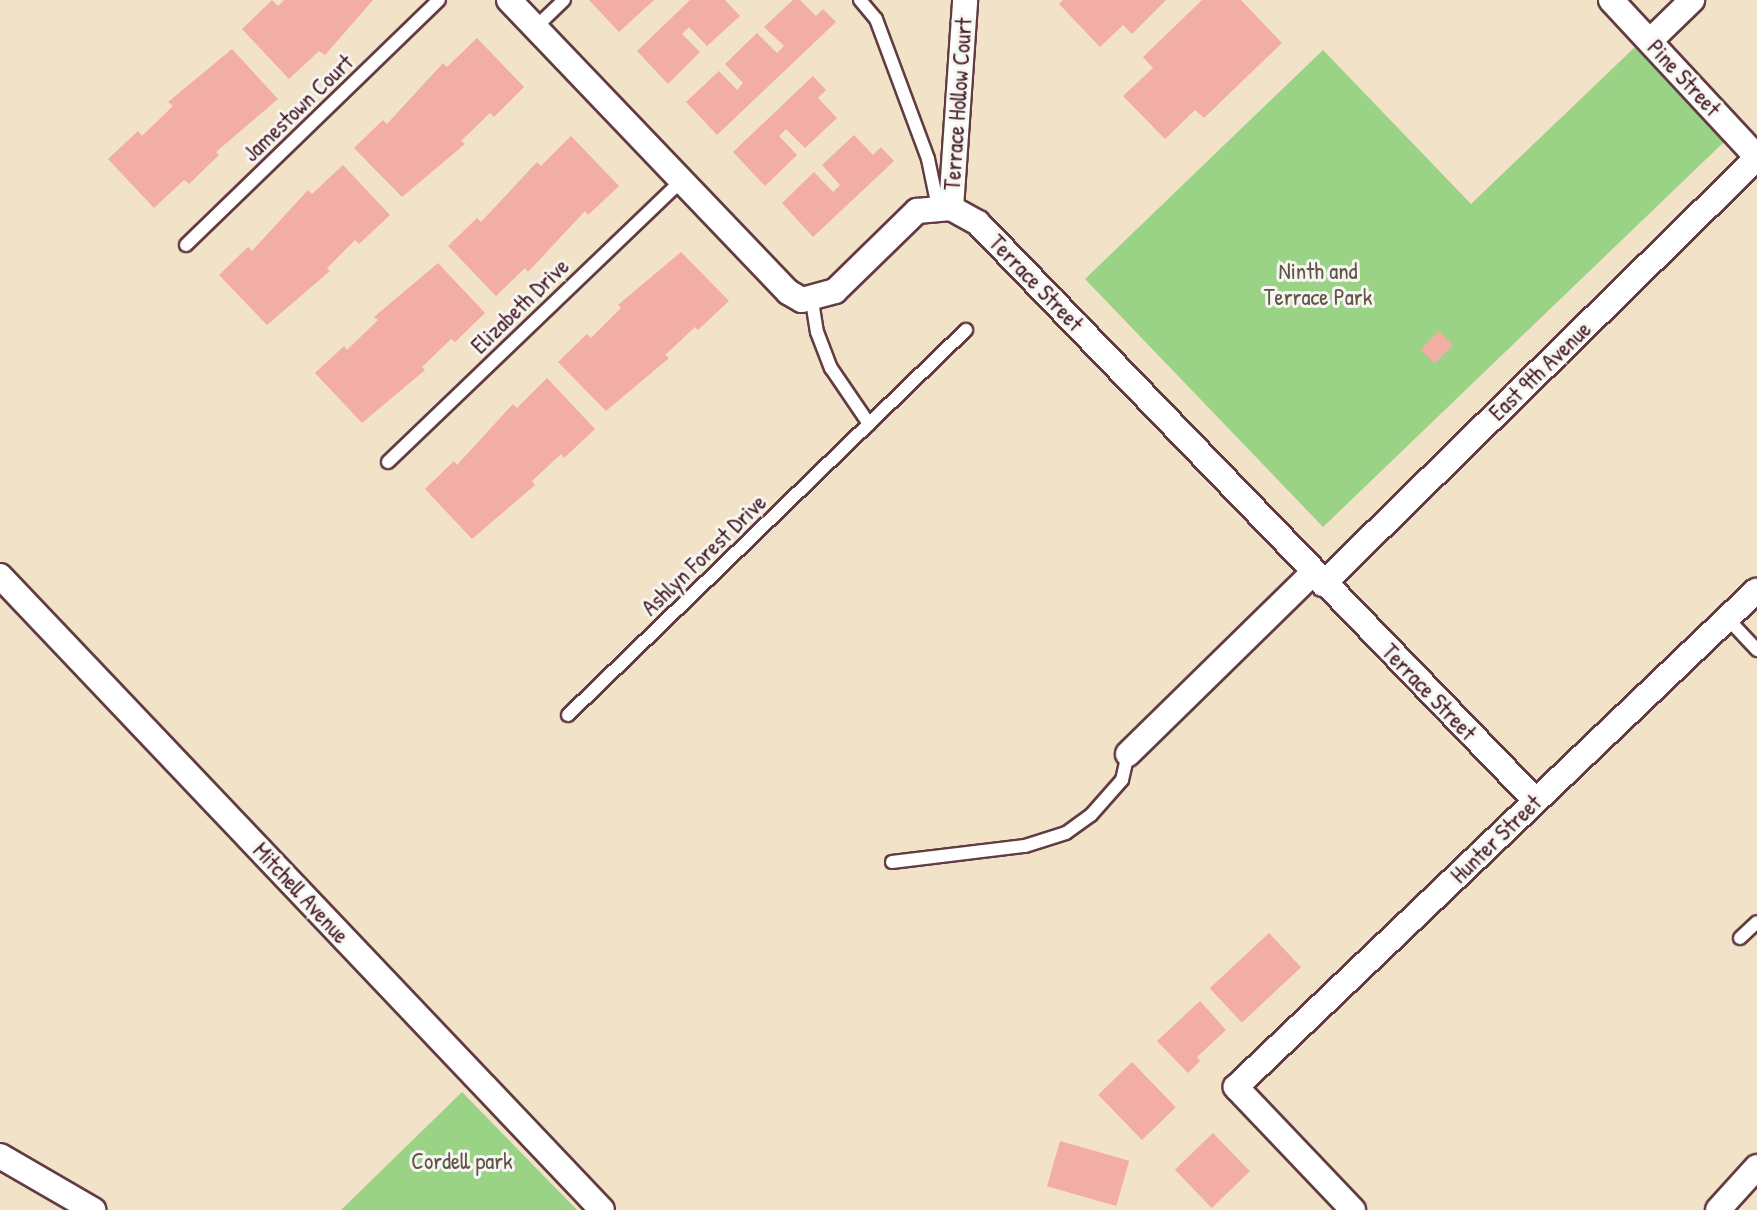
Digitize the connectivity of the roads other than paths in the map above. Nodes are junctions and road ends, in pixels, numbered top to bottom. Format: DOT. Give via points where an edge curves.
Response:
graph roads {
  1 [pos="439,0"];
  2 [pos="509,0"];
  3 [pos="564,0"];
  4 [pos="860,0"];
  5 [pos="965,0"];
  6 [pos="1611,0"];
  7 [pos="1692,0"];
  8 [pos="535,28"];
  9 [pos="1650,40"];
  10 [pos="1757,157"];
  11 [pos="681,181"];
  12 [pos="944,208"];
  13 [pos="186,246"];
  14 [pos="812,301"];
  15 [pos="966,330"];
  16 [pos="869,424"];
  17 [pos="388,462"];
  18 [pos="0,576"];
  19 [pos="1318,578"];
  20 [pos="1756,591"];
  21 [pos="1727,618"];
  22 [pos="1757,650"];
  23 [pos="568,716"];
  24 [pos="1128,754"];
  25 [pos="1536,801"];
  26 [pos="892,862"];
  27 [pos="1757,922"];
  28 [pos="1740,938"];
  29 [pos="0,1156"];
  30 [pos="1757,1167"];
  31 [pos="93,1210"];
  32 [pos="602,1210"];
  33 [pos="1353,1210"];
  34 [pos="1718,1210"];
  1 -- 13 [label="lane, Jamestown Court"];
  2 -- 8 [label="street"];
  3 -- 8 [label="lane"];
  4 -- 12 [label="lane" via="876,19"];
  5 -- 12 [label="street, Terrace Hollow Court"];
  6 -- 9 [label="street, Pine Street"];
  7 -- 9 [label="street"];
  8 -- 11 [label="street"];
  9 -- 10 [label="street, Pine Street"];
  10 -- 19 [label="street, East 9th Avenue"];
  11 -- 14 [label="street" via="788,292"];
  11 -- 17 [label="lane, Elizabeth Drive"];
  12 -- 14 [label="street" via="917,211 835,291"];
  12 -- 19 [label="street, Terrace Street" via="978,223"];
  14 -- 16 [label="lane" via="817,332 831,368"];
  15 -- 16 [label="lane, Ashlyn Forest Drive"];
  16 -- 23 [label="lane, Ashlyn Forest Drive"];
  18 -- 32 [label="street, Mitchell Avenue"];
  19 -- 24 [label="street, East 9th Avenue"];
  19 -- 25 [label="street, Terrace Street"];
  20 -- 21 [label="street, Hunter Street"];
  21 -- 22 [label="lane"];
  21 -- 25 [label="street, Hunter Street"];
  24 -- 26 [label="lane" via="1122,779 1091,815 1066,833 1025,846"];
  25 -- 33 [label="street, Hunter Street" via="1236,1087"];
  27 -- 28 [label="lane"];
  29 -- 31 [label="street"];
  30 -- 34 [label="street"];
}
